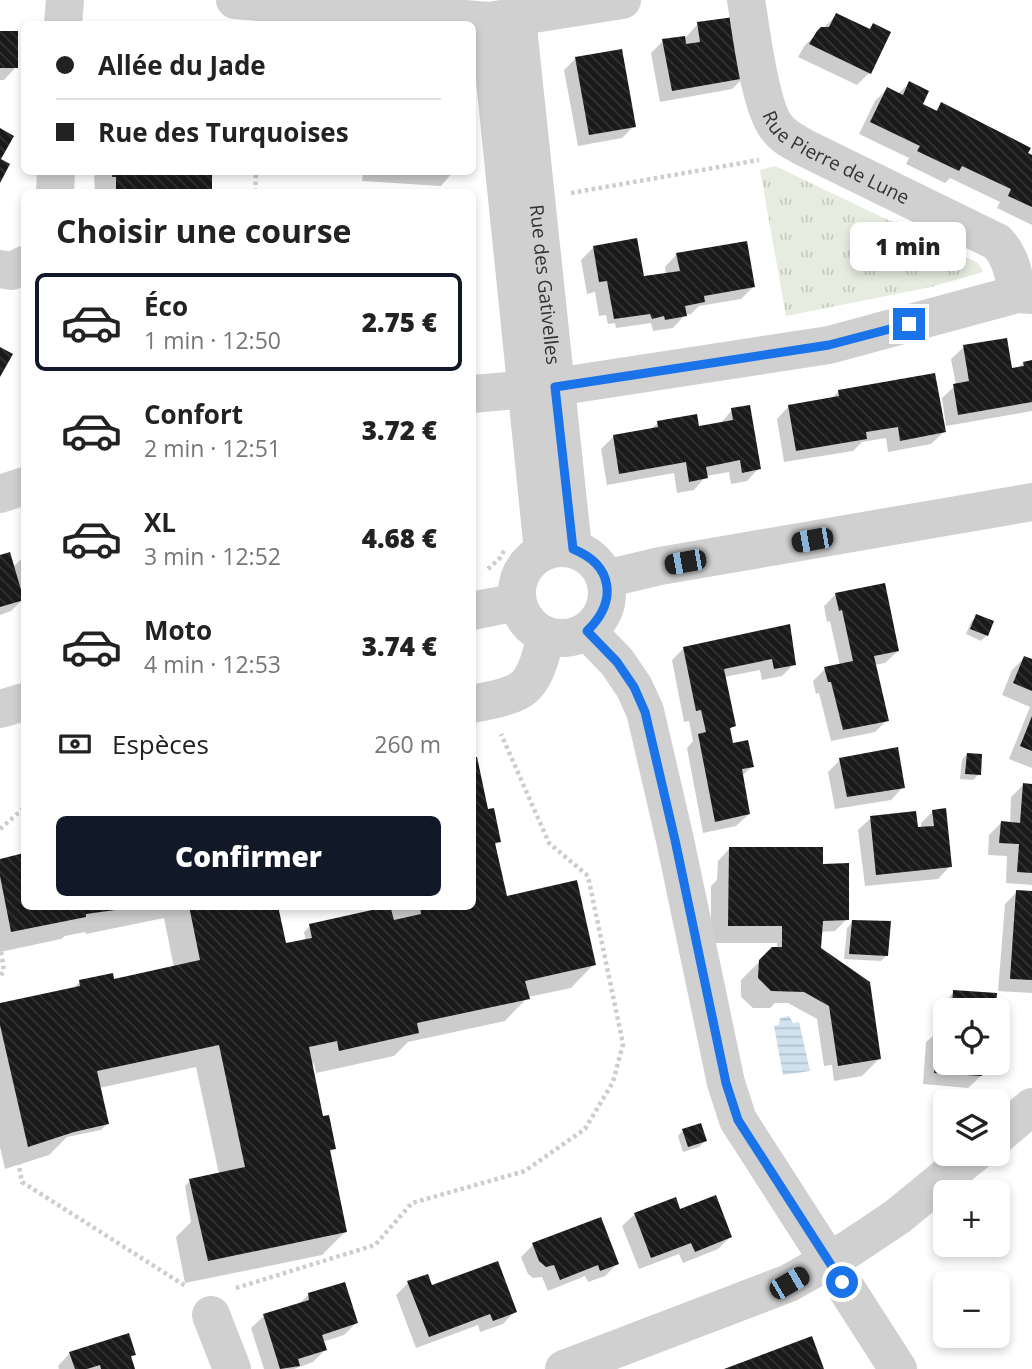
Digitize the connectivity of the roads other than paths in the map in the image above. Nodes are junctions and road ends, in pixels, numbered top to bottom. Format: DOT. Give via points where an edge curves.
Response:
graph roads {
  1 [pos="65,0"];
  2 [pos="235,0"];
  3 [pos="622,0"];
  4 [pos="746,0"];
  5 [pos="503,20"];
  6 [pos="63,21"];
  7 [pos="21,266"];
  8 [pos="0,269"];
  9 [pos="1025,295"];
  10 [pos="541,388"];
  11 [pos="476,394"];
  12 [pos="21,487"];
  13 [pos="0,494"];
  14 [pos="1032,502"];
  15 [pos="558,550"];
  16 [pos="605,579"];
  17 [pos="517,603"];
  18 [pos="476,610"];
  19 [pos="587,631"];
  20 [pos="546,636"];
  21 [pos="21,703"];
  22 [pos="479,703"];
  23 [pos="0,709"];
  24 [pos="1032,1107"];
  25 [pos="1010,1125"];
  26 [pos="959,1166"];
  27 [pos="827,1261"];
  28 [pos="212,1298"];
  29 [pos="232,1369"];
  30 [pos="564,1369"];
  31 [pos="898,1369"];
  1 -- 6 [label="street"];
  2 -- 5 [label="street"];
  3 -- 5 [label="street"];
  4 -- 9 [label="street, Rue Pierre de Lune" via="766,106 775,127 788,138 997,242 1007,253"];
  5 -- 10 [label="street, Rue des Gativelles"];
  5 -- 10 [label="street, Rue des Gativelles" via="536,196"];
  7 -- 8 [label="street"];
  9 -- 10 [label="street" via="829,345"];
  10 -- 11 [label="street"];
  10 -- 15 [label="street, Rue des Gativelles"];
  12 -- 13 [label="street"];
  14 -- 16 [label="street"];
  15 -- 16 [label="street" via="587,555"];
  15 -- 17 [label="street" via="530,560 516,587"];
  16 -- 19 [label="street" via="605,608"];
  17 -- 18 [label="street"];
  17 -- 20 [label="street" via="533,629"];
  19 -- 20 [label="street" via="560,639"];
  19 -- 27 [label="street" via="617,662 645,712 738,1120"];
  20 -- 22 [label="street" via="541,658 521,692"];
  21 -- 23 [label="street"];
  24 -- 25 [label="street"];
  26 -- 27 [label="street" via="897,1217"];
  27 -- 30 [label="street" via="789,1283"];
  27 -- 31 [label="street"];
  28 -- 29 [label="street"];
}
